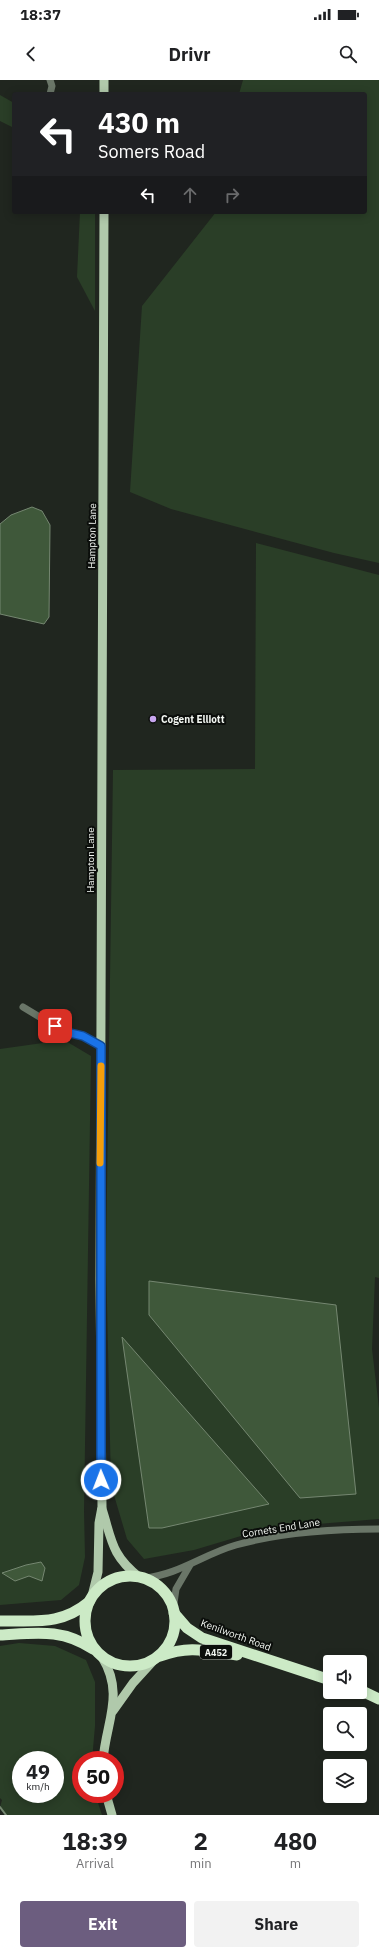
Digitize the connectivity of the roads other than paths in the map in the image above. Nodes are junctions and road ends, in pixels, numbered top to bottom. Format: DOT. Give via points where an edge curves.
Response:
graph roads {
  1 [pos="50,80"];
  2 [pos="104,80"];
  3 [pos="50,92"];
  4 [pos="104,92"];
  5 [pos="104,214"];
  6 [pos="23,1007"];
  7 [pos="101,1046"];
  8 [pos="102,1508"];
  9 [pos="379,1529"];
  10 [pos="190,1565"];
  11 [pos="142,1578"];
  12 [pos="91,1599"];
  13 [pos="174,1612"];
  14 [pos="0,1621"];
  15 [pos="0,1635"];
  16 [pos="94,1649"];
  17 [pos="102,1657"];
  18 [pos="157,1658"];
  19 [pos="273,1661"];
  20 [pos="323,1678"];
  21 [pos="367,1693"];
  22 [pos="379,1699"];
  23 [pos="113,1711"];
  24 [pos="104,1751"];
  25 [pos="109,1803"];
  26 [pos="112,1815"];
  1 -- 3 [label="street"];
  2 -- 4 [label="main road"];
  5 -- 7 [label="main road, Hampton Lane"];
  6 -- 7 [label="street" via="66,1032 83,1036"];
  7 -- 8 [label="main road, Hampton Lane"];
  8 -- 11 [label="main road, Hampton Lane" via="116,1553 123,1563"];
  8 -- 12 [label="main road, Hampton Lane" via="99,1523 98,1572"];
  9 -- 10 [label="street, Cornets End Lane" via="312,1532 253,1541 218,1552"];
  10 -- 11 [label="street, Cornets End Lane" via="164,1575"];
  10 -- 13 [label="street, Cornets End Lane" via="178,1582"];
  11 -- 12 [label="highway" via="124,1577 108,1581"];
  11 -- 13 [label="highway" via="166,1593"];
  12 -- 14 [label="highway" via="72,1614 60,1619"];
  12 -- 16 [label="highway" via="85,1616 86,1629"];
  13 -- 18 [label="highway" via="172,1637"];
  13 -- 19 [label="highway, Kenilworth Road / A452" via="187,1628 202,1638"];
  15 -- 16 [label="highway" via="52,1633 72,1638"];
  16 -- 17 [label="highway"];
  17 -- 18 [label="highway" via="113,1663 128,1666 141,1665"];
  17 -- 23 [label="main road" via="112,1680"];
  18 -- 19 [label="highway, Kenilworth Road / A452" via="177,1650 193,1648"];
  18 -- 23 [label="main road" via="136,1679"];
  19 -- 20 [label="highway, Kenilworth Road / A452"];
  21 -- 22 [label="highway"];
  23 -- 24 [label="main road"];
  25 -- 26 [label="main road"];
}
